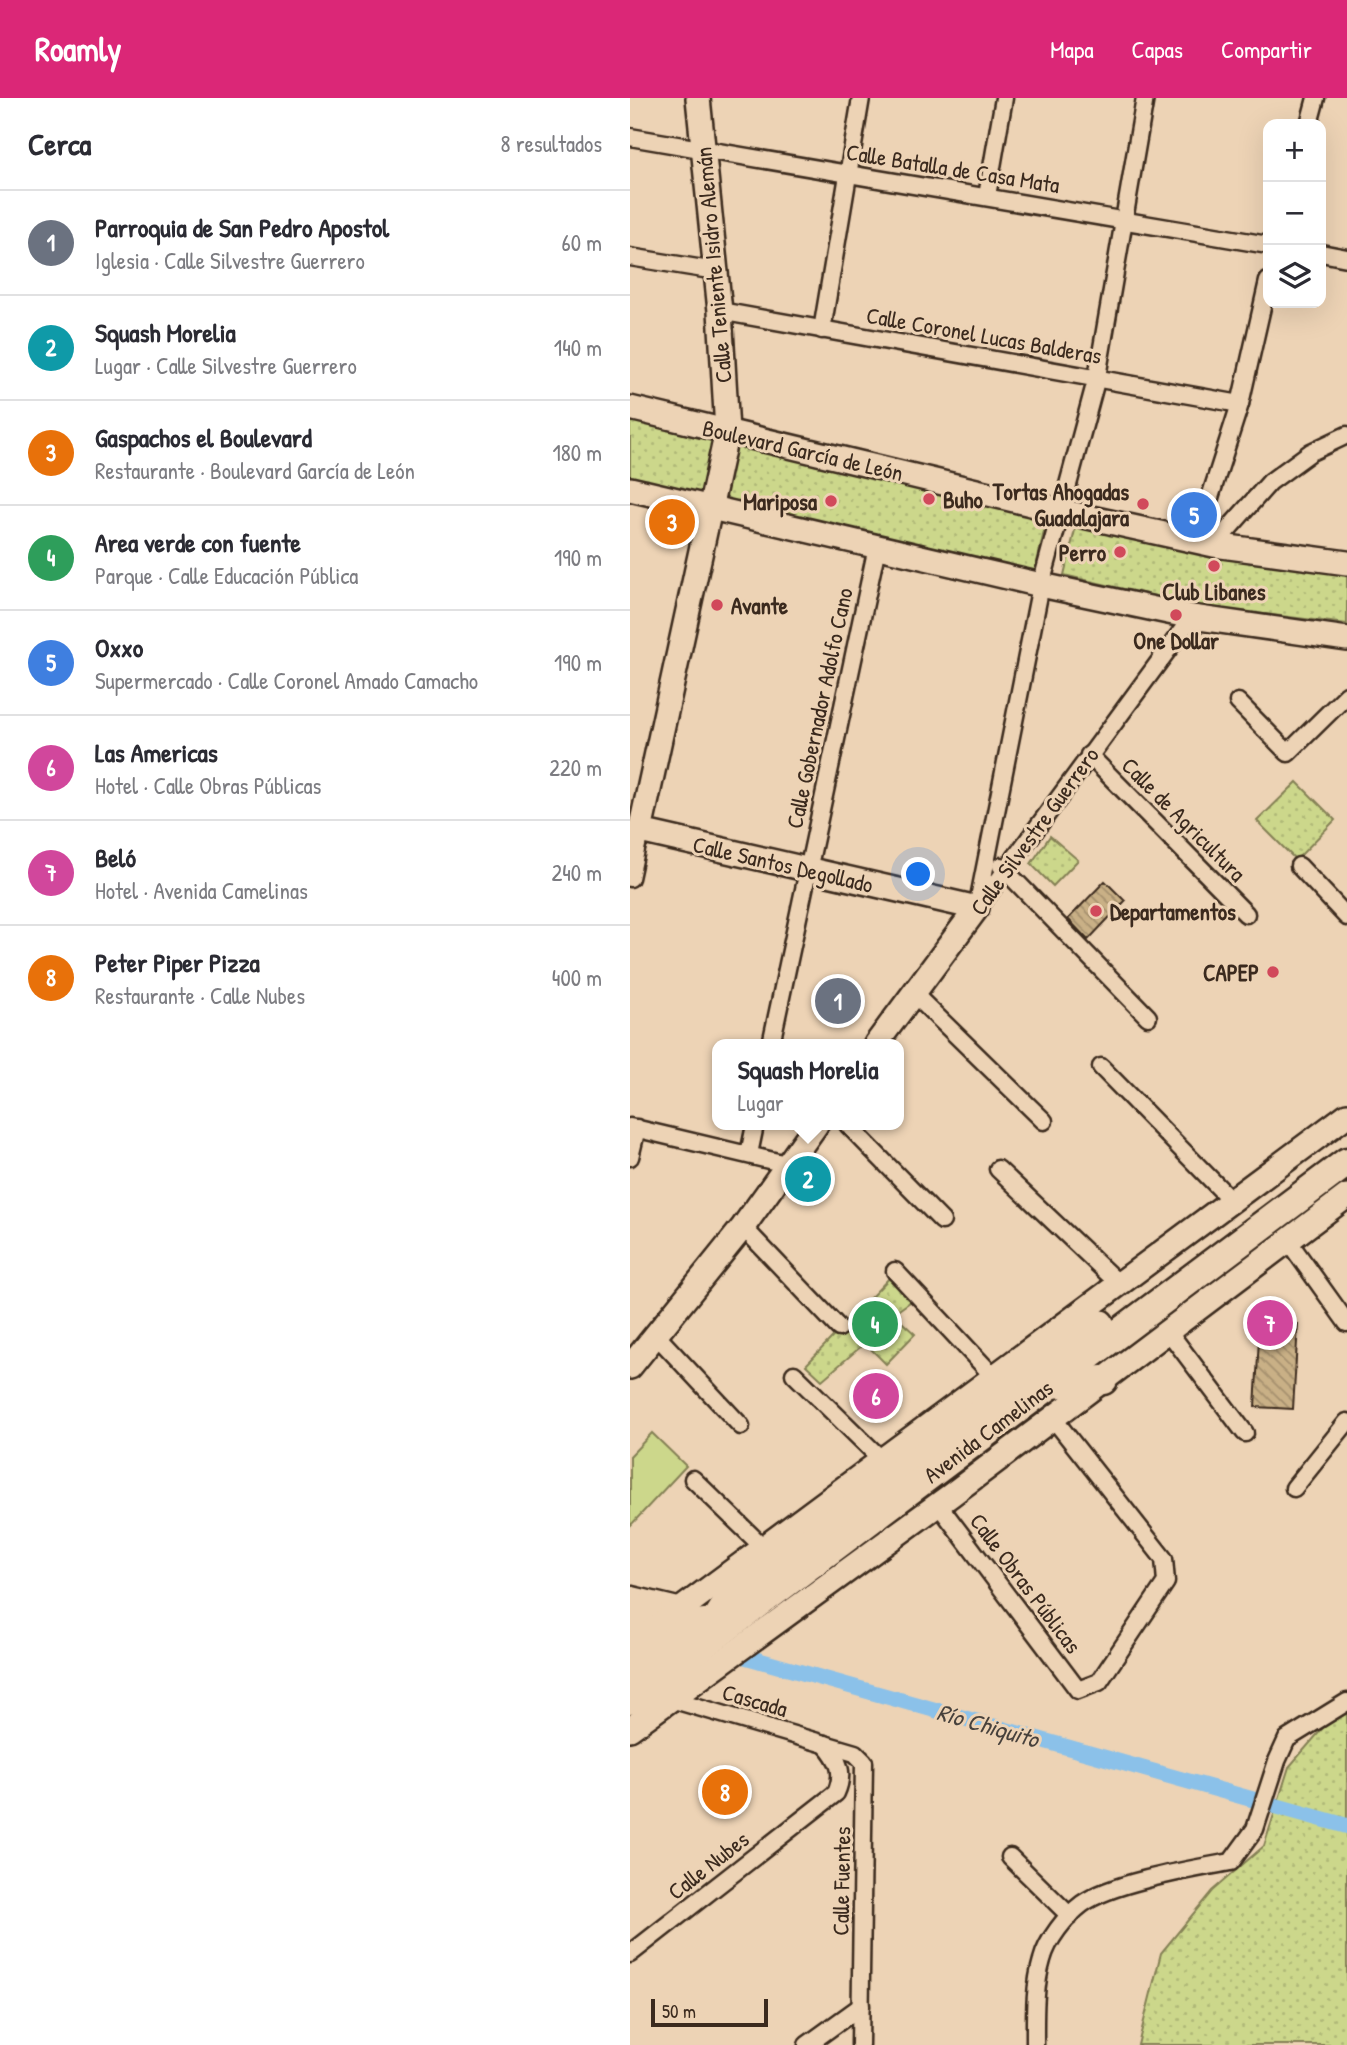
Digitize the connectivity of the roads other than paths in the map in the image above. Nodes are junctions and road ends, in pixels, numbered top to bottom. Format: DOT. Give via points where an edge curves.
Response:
graph roads {
  1 [pos="698,98"];
  2 [pos="861,98"];
  3 [pos="1004,98"];
  4 [pos="1146,98"];
  5 [pos="1316,98"];
  6 [pos="1310,119"];
  7 [pos="630,137"];
  8 [pos="703,150"];
  9 [pos="848,173"];
  10 [pos="987,196"];
  11 [pos="1123,219"];
  12 [pos="1263,244"];
  13 [pos="1326,254"];
  14 [pos="630,257"];
  15 [pos="1347,258"];
  16 [pos="716,271"];
  17 [pos="1263,303"];
  18 [pos="720,311"];
  19 [pos="822,330"];
  20 [pos="1097,377"];
  21 [pos="1240,404"];
  22 [pos="630,408"];
  23 [pos="727,432"];
  24 [pos="1347,435"];
  25 [pos="630,489"];
  26 [pos="709,508"];
  27 [pos="1060,511"];
  28 [pos="1205,543"];
  29 [pos="877,547"];
  30 [pos="1347,563"];
  31 [pos="1041,585"];
  32 [pos="1192,617"];
  33 [pos="1347,639"];
  34 [pos="1347,695"];
  35 [pos="1238,702"];
  36 [pos="1089,755"];
  37 [pos="635,830"];
  38 [pos="988,855"];
  39 [pos="1299,866"];
  40 [pos="807,870"];
  41 [pos="1006,872"];
  42 [pos="630,878"];
  43 [pos="977,908"];
  44 [pos="1246,914"];
  45 [pos="1347,916"];
  46 [pos="913,993"];
  47 [pos="1148,1017"];
  48 [pos="772,1039"];
  49 [pos="880,1039"];
  50 [pos="1101,1067"];
  51 [pos="1347,1115"];
  52 [pos="1044,1121"];
  53 [pos="633,1128"];
  54 [pos="754,1130"];
  55 [pos="812,1130"];
  56 [pos="853,1130"];
  57 [pos="1347,1141"];
  58 [pos="749,1154"];
  59 [pos="630,1157"];
  60 [pos="1347,1162"];
  61 [pos="786,1164"];
  62 [pos="998,1169"];
  63 [pos="1347,1196"];
  64 [pos="1231,1200"];
  65 [pos="943,1222"];
  66 [pos="743,1227"];
  67 [pos="1289,1242"];
  68 [pos="895,1271"];
  69 [pos="1120,1285"];
  70 [pos="1347,1323"];
  71 [pos="839,1328"];
  72 [pos="1168,1331"];
  73 [pos="655,1334"];
  74 [pos="1017,1361"];
  75 [pos="630,1367"];
  76 [pos="1050,1371"];
  77 [pos="794,1374"];
  78 [pos="995,1378"];
  79 [pos="1103,1380"];
  80 [pos="1053,1418"];
  81 [pos="1347,1423"];
  82 [pos="741,1426"];
  83 [pos="1245,1433"];
  84 [pos="881,1459"];
  85 [pos="693,1479"];
  86 [pos="1294,1488"];
  87 [pos="938,1504"];
  88 [pos="764,1548"];
  89 [pos="643,1602"];
  90 [pos="701,1623"];
  91 [pos="630,1625"];
  92 [pos="640,1681"];
  93 [pos="1347,1702"];
  94 [pos="630,1730"];
  95 [pos="825,1744"];
  96 [pos="1010,1857"];
  97 [pos="1070,1916"];
  98 [pos="630,1954"];
  99 [pos="861,2006"];
  100 [pos="807,2045"];
  101 [pos="860,2045"];
  102 [pos="1035,2045"];
  1 -- 8 [label="street, Calle Teniente Isidro Alemán"];
  2 -- 9 [label="street"];
  3 -- 10 [label="street"];
  4 -- 11 [label="street"];
  5 -- 6 [label="street"];
  7 -- 8 [label="street, Calle Batalla de Casa Mata"];
  8 -- 9 [label="street, Calle Batalla de Casa Mata"];
  8 -- 16 [label="street, Calle Teniente Isidro Alemán"];
  9 -- 10 [label="street, Calle Batalla de Casa Mata"];
  9 -- 19 [label="street"];
  10 -- 11 [label="street, Calle Batalla de Casa Mata"];
  11 -- 12 [label="street, Calle Batalla de Casa Mata"];
  11 -- 20 [label="street"];
  13 -- 15 [label="street"];
  14 -- 16 [label="street"];
  16 -- 18 [label="street, Calle Teniente Isidro Alemán"];
  17 -- 21 [label="street"];
  18 -- 19 [label="street, Calle Coronel Lucas Balderas"];
  18 -- 23 [label="street, Calle Teniente Isidro Alemán"];
  19 -- 20 [label="street, Calle Coronel Lucas Balderas"];
  20 -- 21 [label="street, Calle Coronel Lucas Balderas"];
  20 -- 27 [label="street"];
  21 -- 28 [label="street"];
  22 -- 23 [label="street, Boulevard García de León"];
  23 -- 26 [label="street, Calle Teniente Isidro Alemán"];
  23 -- 27 [label="street, Boulevard García de León"];
  24 -- 28 [label="street" via="1311,452 1270,481"];
  25 -- 26 [label="street"];
  26 -- 29 [label="street"];
  26 -- 37 [label="street, Calle Teniente Isidro Alemán"];
  27 -- 28 [label="street, Boulevard García de León"];
  27 -- 31 [label="street"];
  28 -- 30 [label="street, Boulevard García de León"];
  29 -- 31 [label="street"];
  29 -- 40 [label="street, Calle Gobernador Adolfo Cano"];
  31 -- 32 [label="street"];
  31 -- 38 [label="street"];
  32 -- 33 [label="street"];
  32 -- 36 [label="street, Calle Silvestre Guerrero"];
  34 -- 35 [label="street" via="1288,753"];
  36 -- 41 [label="street, Calle Silvestre Guerrero"];
  36 -- 44 [label="street, Calle de Agricultura"];
  37 -- 40 [label="street, Calle Santos Degollado"];
  37 -- 42 [label="street"];
  38 -- 41 [label="street"];
  38 -- 43 [label="street"];
  39 -- 45 [label="street"];
  40 -- 43 [label="street, Calle Santos Degollado"];
  40 -- 48 [label="street, Calle Gobernador Adolfo Cano"];
  41 -- 43 [label="street, Calle Silvestre Guerrero"];
  41 -- 47 [label="street"];
  43 -- 46 [label="street, Calle Silvestre Guerrero"];
  46 -- 49 [label="street, Calle Silvestre Guerrero"];
  46 -- 52 [label="street"];
  50 -- 64 [label="street"];
  51 -- 64 [label="street, Avenida Camelinas"];
  53 -- 58 [label="street"];
  53 -- 59 [label="street"];
  54 -- 58 [label="street"];
  55 -- 61 [label="street"];
  56 -- 65 [label="street"];
  57 -- 76 [label="highway, Avenida Camelinas"];
  58 -- 61 [label="street"];
  60 -- 76 [label="highway, Avenida Camelinas"];
  61 -- 66 [label="street"];
  62 -- 69 [label="street"];
  63 -- 67 [label="street, Avenida Camelinas"];
  64 -- 69 [label="street, Avenida Camelinas"];
  66 -- 71 [label="street"];
  66 -- 73 [label="street"];
  67 -- 70 [label="street"];
  67 -- 72 [label="street, Avenida Camelinas"];
  68 -- 78 [label="street"];
  69 -- 74 [label="street, Avenida Camelinas"];
  72 -- 79 [label="street, Avenida Camelinas"];
  72 -- 83 [label="street"];
  73 -- 75 [label="street"];
  73 -- 82 [label="street"];
  74 -- 76 [label="highway"];
  74 -- 78 [label="street, Avenida Camelinas"];
  76 -- 79 [label="highway"];
  76 -- 90 [label="highway, Avenida Camelinas"];
  77 -- 84 [label="street"];
  78 -- 84 [label="street, Avenida Camelinas"];
  79 -- 80 [label="street, Avenida Camelinas"];
  80 -- 87 [label="street, Avenida Camelinas"];
  80 -- 87 [label="street, Calle Obras Públicas" via="1164,1559 1166,1582 1099,1682 1079,1690"];
  81 -- 86 [label="street"];
  84 -- 88 [label="street, Avenida Camelinas"];
  85 -- 88 [label="street"];
  87 -- 92 [label="street, Avenida Camelinas" via="693,1685"];
  88 -- 90 [label="street, Avenida Camelinas"];
  89 -- 90 [label="street"];
  89 -- 91 [label="street"];
  90 -- 92 [label="highway, Avenida Camelinas"];
  92 -- 94 [label="street, Avenida Camelinas"];
  92 -- 95 [label="street, Cascada"];
  93 -- 97 [label="street" via="1287,1739 1255,1829 1231,1862 1118,1887 1083,1903"];
  95 -- 98 [label="street, Calle Nubes" via="841,1772 836,1793"];
  95 -- 99 [label="street, Calle Fuentes" via="864,1762"];
  96 -- 97 [label="street"];
  97 -- 102 [label="street" via="1042,1958"];
  99 -- 100 [label="street"];
  99 -- 101 [label="street, Calle Fuentes"];
}
